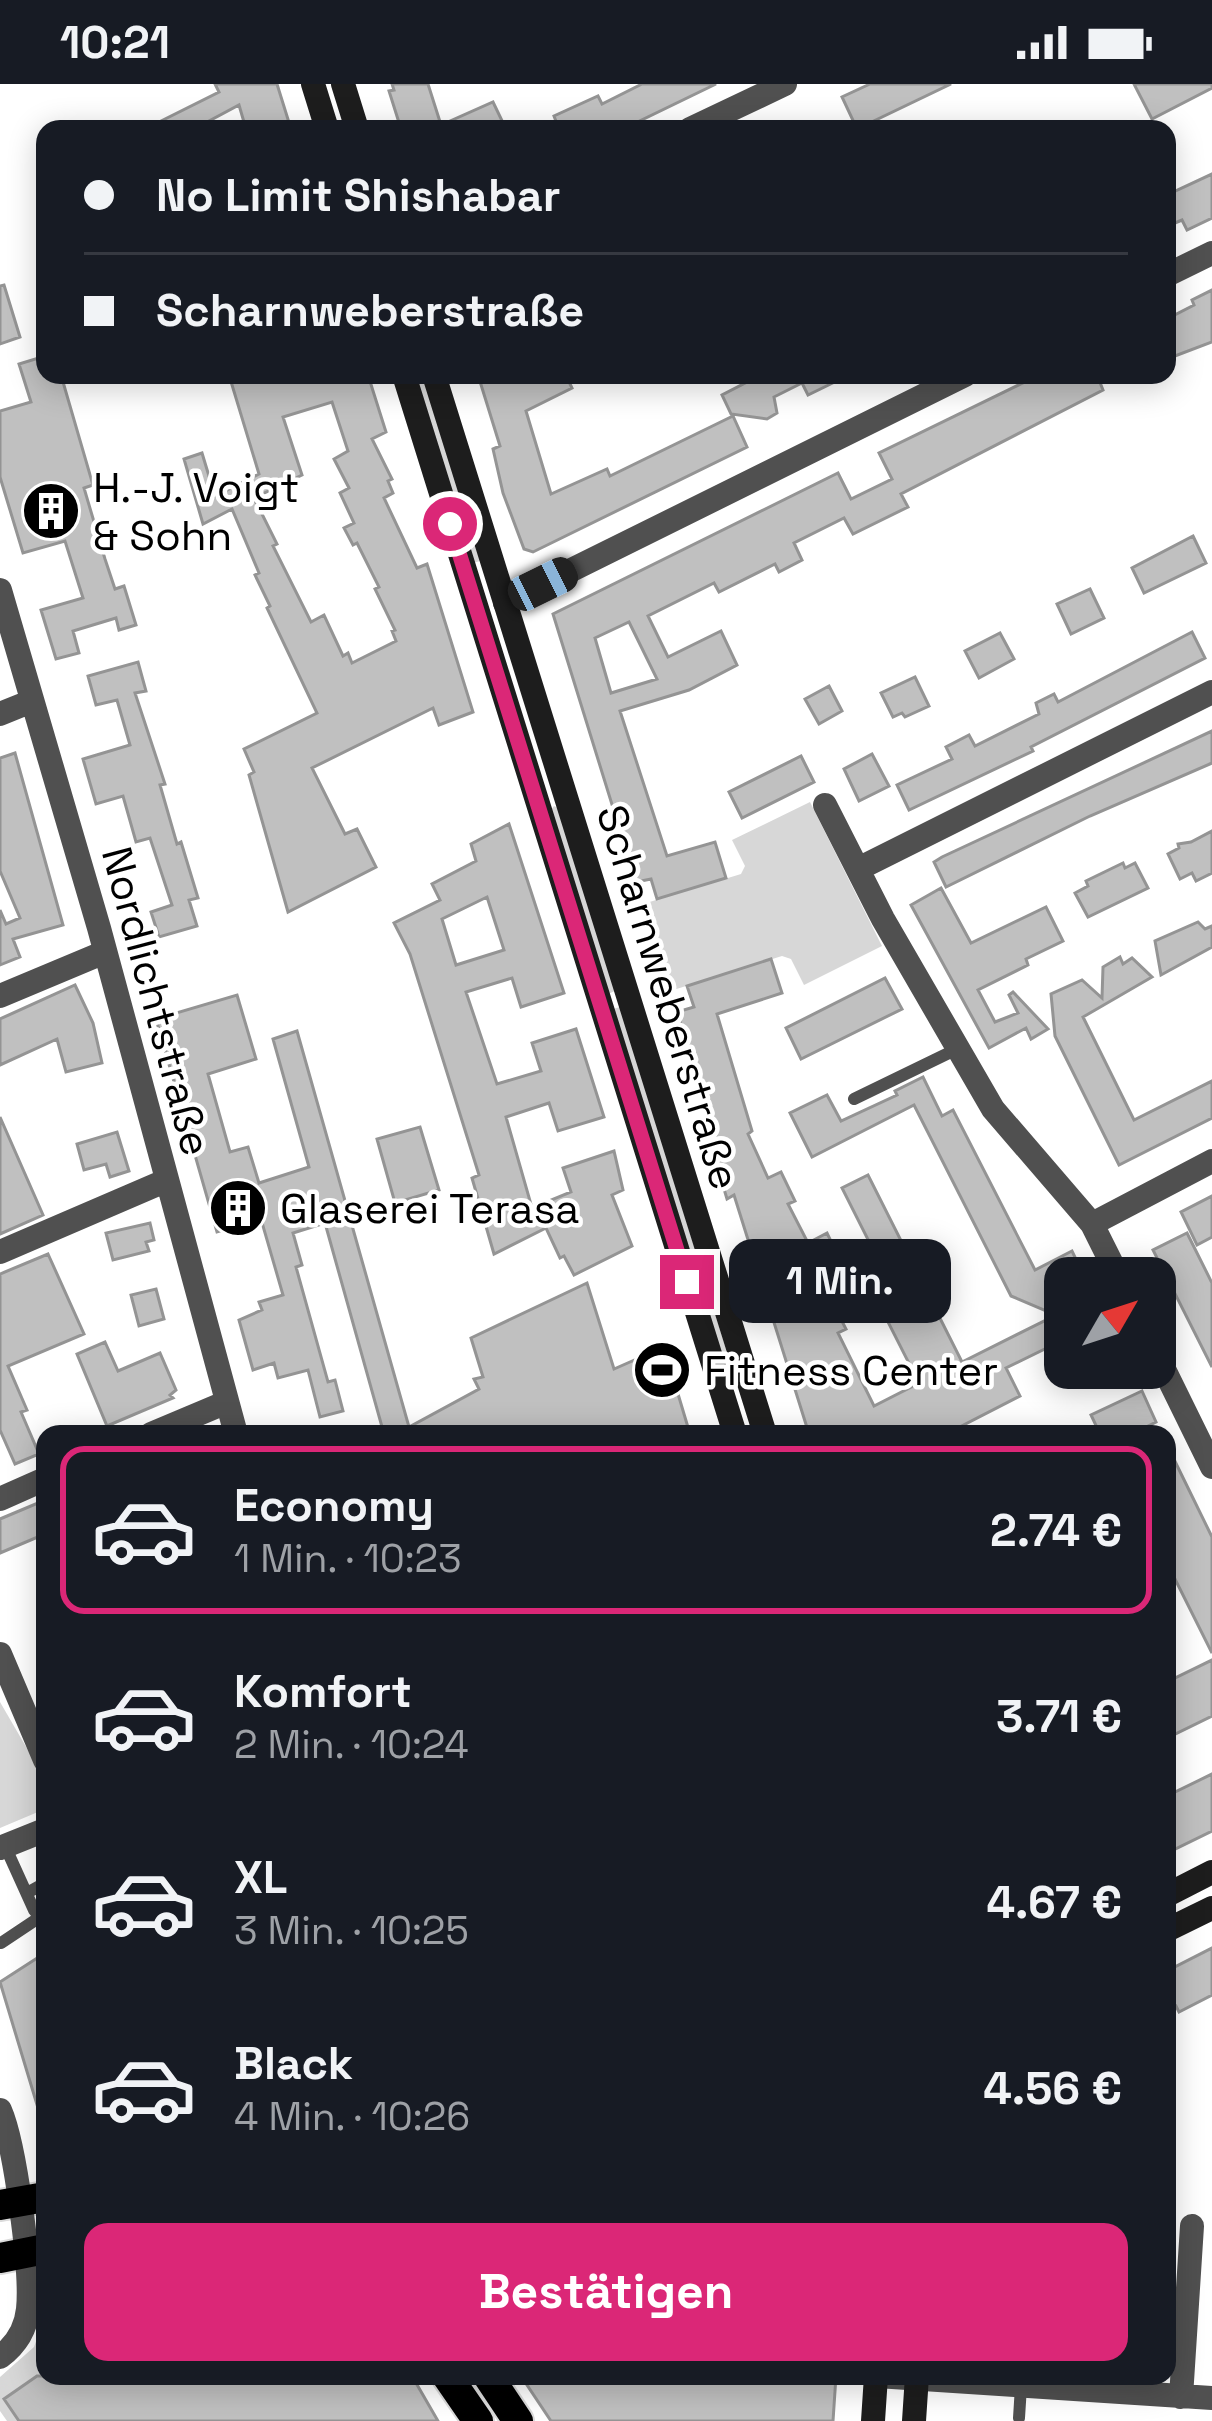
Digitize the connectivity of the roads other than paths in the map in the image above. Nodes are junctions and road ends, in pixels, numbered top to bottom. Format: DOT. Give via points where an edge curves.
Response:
graph roads {
  1 [pos="313,84"];
  2 [pos="343,84"];
  3 [pos="785,84"];
  4 [pos="324,120"];
  5 [pos="354,120"];
  6 [pos="709,120"];
  7 [pos="1212,253"];
  8 [pos="1176,271"];
  9 [pos="407,384"];
  10 [pos="437,384"];
  11 [pos="947,384"];
  12 [pos="0,590"];
  13 [pos="505,603"];
  14 [pos="479,614"];
  15 [pos="1212,692"];
  16 [pos="32,701"];
  17 [pos="0,714"];
  18 [pos="564,789"];
  19 [pos="536,799"];
  20 [pos="825,805"];
  21 [pos="856,864"];
  22 [pos="105,952"];
  23 [pos="0,996"];
  24 [pos="957,1049"];
  25 [pos="854,1099"];
  26 [pos="1212,1161"];
  27 [pos="165,1181"];
  28 [pos="1092,1224"];
  29 [pos="0,1252"];
  30 [pos="1108,1257"];
  31 [pos="1173,1389"];
  32 [pos="227,1402"];
  33 [pos="172,1425"];
  34 [pos="233,1425"];
  35 [pos="732,1425"];
  36 [pos="761,1425"];
  37 [pos="1212,1467"];
  38 [pos="36,1483"];
  39 [pos="0,1498"];
  40 [pos="0,1654"];
  41 [pos="36,1739"];
  42 [pos="36,1834"];
  43 [pos="3,1847"];
  44 [pos="1212,1872"];
  45 [pos="36,1888"];
  46 [pos="1176,1890"];
  47 [pos="27,1893"];
  48 [pos="1212,1907"];
  49 [pos="36,1909"];
  50 [pos="36,1923"];
  51 [pos="1176,1925"];
  52 [pos="1,1943"];
  53 [pos="0,2110"];
  54 [pos="21,2201"];
  55 [pos="1192,2226"];
  56 [pos="24,2254"];
  57 [pos="0,2357"];
  58 [pos="453,2385"];
  59 [pos="494,2385"];
  60 [pos="875,2385"];
  61 [pos="916,2385"];
  62 [pos="1009,2385"];
  63 [pos="1021,2386"];
  64 [pos="1181,2396"];
  65 [pos="1212,2398"];
  66 [pos="1019,2418"];
  67 [pos="478,2421"];
  68 [pos="518,2421"];
  69 [pos="873,2421"];
  70 [pos="914,2421"];
  1 -- 4 [label="main road"];
  2 -- 5 [label="main road"];
  3 -- 6 [label="street"];
  7 -- 8 [label="street"];
  9 -- 14 [label="main road, Scharnweberstraße"];
  10 -- 13 [label="main road, Scharnweberstraße"];
  11 -- 13 [label="street"];
  12 -- 16 [label="street, Nordlichtstraße"];
  13 -- 14 [label="main road"];
  13 -- 18 [label="main road, Scharnweberstraße"];
  14 -- 19 [label="main road, Scharnweberstraße"];
  15 -- 21 [label="street"];
  16 -- 17 [label="street"];
  16 -- 22 [label="street, Nordlichtstraße"];
  18 -- 19 [label="main road, Scharnweberstraße"];
  18 -- 36 [label="main road, Scharnweberstraße"];
  19 -- 35 [label="main road, Scharnweberstraße"];
  20 -- 21 [label="street"];
  21 -- 24 [label="street"];
  22 -- 23 [label="street"];
  22 -- 27 [label="street, Nordlichtstraße"];
  24 -- 25 [label="lane"];
  24 -- 28 [label="street" via="993,1108"];
  26 -- 28 [label="street"];
  27 -- 29 [label="street"];
  27 -- 32 [label="street, Nordlichtstraße"];
  28 -- 30 [label="street"];
  31 -- 37 [label="street"];
  32 -- 33 [label="street"];
  32 -- 34 [label="street, Nordlichtstraße"];
  38 -- 39 [label="street"];
  40 -- 41 [label="street"];
  42 -- 43 [label="street"];
  43 -- 47 [label="lane"];
  44 -- 46 [label="main road"];
  45 -- 47 [label="lane"];
  47 -- 49 [label="lane"];
  48 -- 51 [label="main road"];
  50 -- 52 [label="lane"];
  53 -- 54 [label="street"];
  54 -- 56 [label="street"];
  55 -- 64 [label="street"];
  56 -- 57 [label="street" via="28,2308 23,2329"];
  58 -- 67 [label="main road"];
  59 -- 68 [label="main road"];
  60 -- 69 [label="main road"];
  61 -- 70 [label="main road"];
  62 -- 63 [label="street"];
  63 -- 64 [label="street"];
  63 -- 66 [label="lane"];
  64 -- 65 [label="street"];
}
